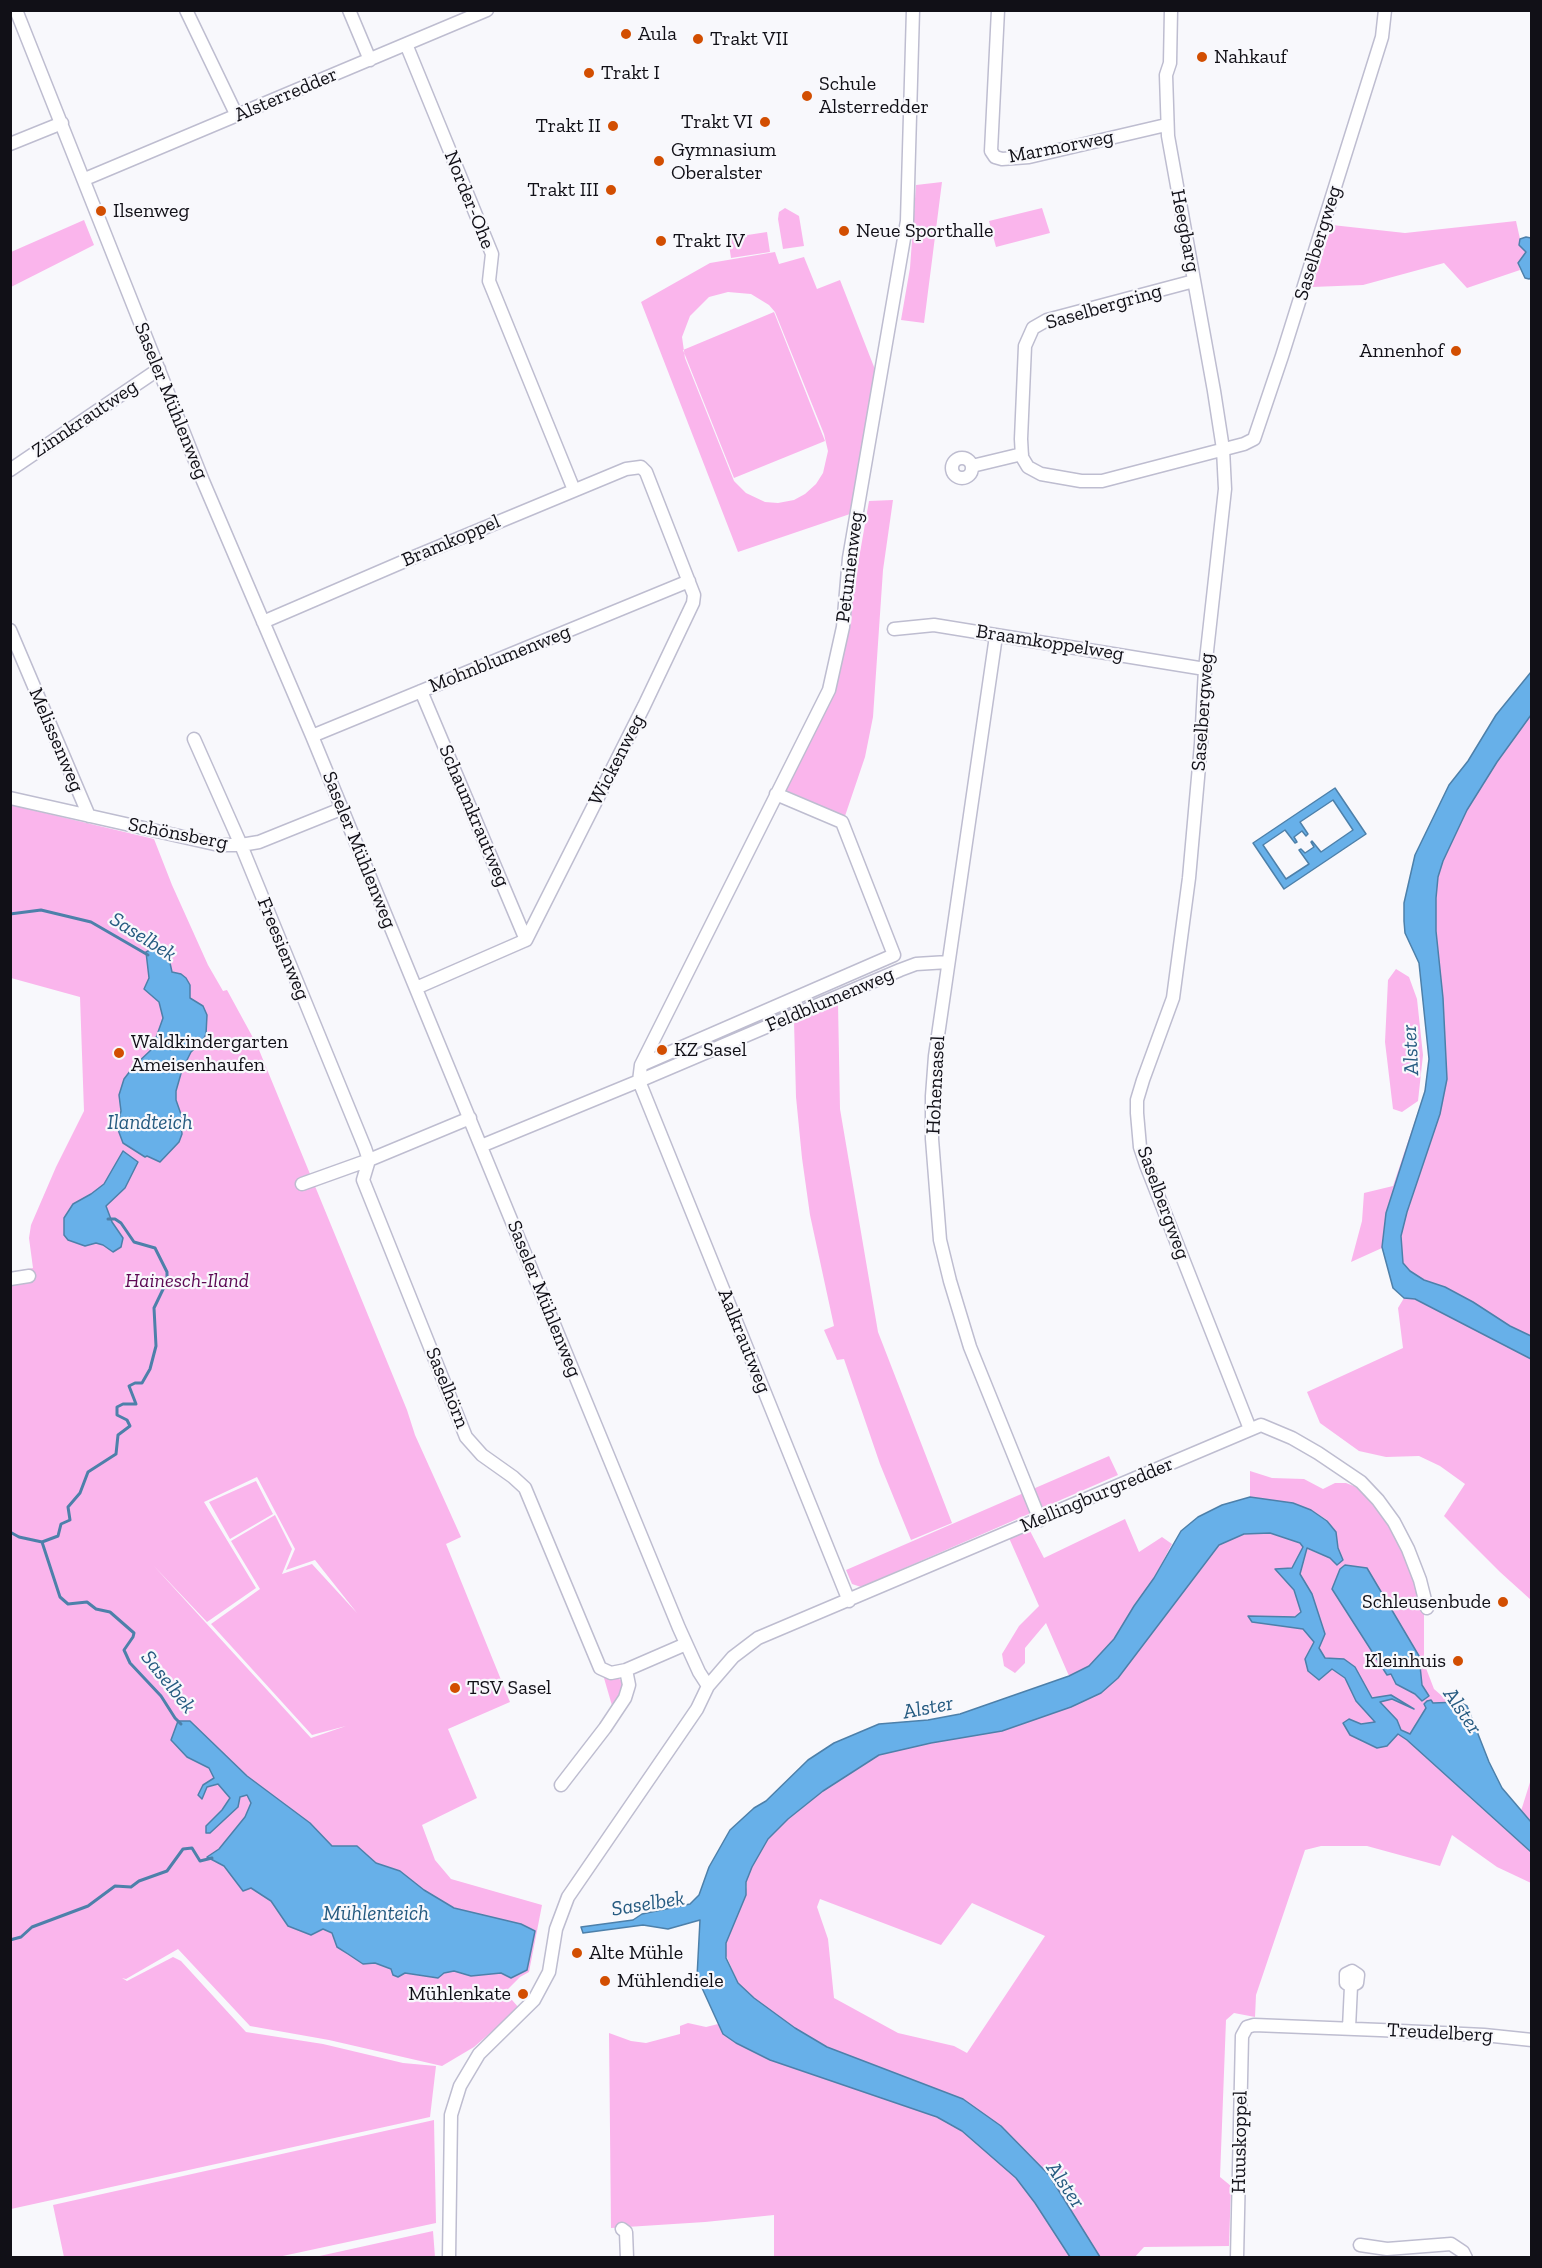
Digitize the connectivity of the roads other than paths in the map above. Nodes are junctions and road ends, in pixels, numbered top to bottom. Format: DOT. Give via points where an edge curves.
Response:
graph roads {
  1 [pos="16,10"];
  2 [pos="186,10"];
  3 [pos="349,10"];
  4 [pos="487,10"];
  5 [pos="913,10"];
  6 [pos="998,10"];
  7 [pos="1171,10"];
  8 [pos="1385,10"];
  9 [pos="406,44"];
  10 [pos="370,60"];
  11 [pos="237,116"];
  12 [pos="62,123"];
  13 [pos="1166,125"];
  14 [pos="10,144"];
  15 [pos="85,179"];
  16 [pos="1194,281"];
  17 [pos="159,369"];
  18 [pos="1223,449"];
  19 [pos="1022,454"];
  20 [pos="972,466"];
  21 [pos="641,467"];
  22 [pos="10,470"];
  23 [pos="574,490"];
  24 [pos="688,581"];
  25 [pos="263,622"];
  26 [pos="894,629"];
  27 [pos="10,630"];
  28 [pos="996,636"];
  29 [pos="1205,669"];
  30 [pos="421,691"];
  31 [pos="312,736"];
  32 [pos="194,739"];
  33 [pos="776,794"];
  34 [pos="10,798"];
  35 [pos="341,809"];
  36 [pos="89,816"];
  37 [pos="241,845"];
  38 [pos="526,940"];
  39 [pos="948,962"];
  40 [pos="416,988"];
  41 [pos="641,1065"];
  42 [pos="639,1081"];
  43 [pos="470,1118"];
  44 [pos="482,1146"];
  45 [pos="369,1160"];
  46 [pos="302,1184"];
  47 [pos="29,1276"];
  48 [pos="10,1279"];
  49 [pos="1250,1430"];
  50 [pos="1040,1520"];
  51 [pos="849,1601"];
  52 [pos="1427,1608"];
  53 [pos="686,1644"];
  54 [pos="626,1670"];
  55 [pos="708,1686"];
  56 [pos="561,1785"];
  57 [pos="1351,1986"];
  58 [pos="1247,2027"];
  59 [pos="1349,2028"];
  60 [pos="1532,2040"];
  61 [pos="622,2229"];
  62 [pos="1360,2245"];
  63 [pos="449,2258"];
  64 [pos="627,2258"];
  65 [pos="1237,2258"];
  66 [pos="1466,2258"];
  1 -- 12 [label="street, Saseler Mühlenweg"];
  2 -- 11 [label="street"];
  3 -- 10 [label="street"];
  4 -- 9 [label="street, Alsterredder"];
  5 -- 33 [label="street, Petunienweg" via="907,221 849,558 843,627 829,690"];
  6 -- 13 [label="street, Marmorweg" via="991,151 995,157 1029,157"];
  7 -- 13 [label="street, Heegbarg"];
  8 -- 18 [label="street, Saselbergweg" via="1382,37 1255,438"];
  9 -- 10 [label="street, Alsterredder"];
  9 -- 23 [label="street, Norder-Ohe" via="486,237 492,254 489,281"];
  10 -- 11 [label="street, Alsterredder"];
  11 -- 15 [label="street, Alsterredder"];
  12 -- 14 [label="street"];
  12 -- 15 [label="street, Saseler Mühlenweg"];
  13 -- 16 [label="street, Heegbarg"];
  15 -- 17 [label="street, Saseler Mühlenweg"];
  16 -- 18 [label="street, Heegbarg"];
  16 -- 19 [label="street, Saselbergring" via="1047,320 1033,328 1025,346"];
  17 -- 22 [label="street, Zinnkrautweg"];
  17 -- 25 [label="street, Saseler Mühlenweg"];
  18 -- 19 [label="street" via="1096,482 1035,472 1025,464"];
  18 -- 29 [label="street, Saselbergweg" via="1225,489"];
  19 -- 20 [label="street"];
  21 -- 23 [label="street, Bramkoppel"];
  21 -- 24 [label="street, Wickenweg"];
  23 -- 25 [label="street, Bramkoppel"];
  24 -- 30 [label="street, Mohnblumenweg"];
  24 -- 38 [label="street, Wickenweg" via="693,603"];
  25 -- 31 [label="street, Saseler Mühlenweg"];
  26 -- 28 [label="street, Braamkoppelweg" via="934,625"];
  27 -- 36 [label="street, Melissenweg"];
  28 -- 29 [label="street, Braamkoppelweg"];
  28 -- 39 [label="street, Hohensasel"];
  29 -- 49 [label="street, Saselbergweg" via="1190,867 1173,998 1143,1080 1137,1113 1146,1165"];
  30 -- 31 [label="street, Mohnblumenweg"];
  30 -- 38 [label="street, Schaumkrautweg"];
  31 -- 35 [label="street, Saseler Mühlenweg"];
  32 -- 37 [label="street, Freesienweg"];
  33 -- 41 [label="street, Petunienweg"];
  33 -- 41 [label="street, Feldblumenweg" via="842,822 894,955"];
  34 -- 36 [label="street, Schönsberg"];
  35 -- 37 [label="street, Schönsberg" via="271,838"];
  35 -- 40 [label="street, Saseler Mühlenweg"];
  36 -- 37 [label="street, Schönsberg" via="207,843"];
  37 -- 45 [label="street, Freesienweg"];
  38 -- 40 [label="street"];
  39 -- 42 [label="street, Feldblumenweg" via="916,963 900,969"];
  39 -- 50 [label="street, Hohensasel" via="932,1096 940,1240 970,1347"];
  40 -- 43 [label="street, Saseler Mühlenweg"];
  41 -- 42 [label="street, Petunienweg"];
  42 -- 44 [label="street, Feldblumenweg"];
  42 -- 51 [label="street, Aalkrautweg"];
  43 -- 44 [label="street, Saseler Mühlenweg"];
  43 -- 45 [label="street"];
  44 -- 53 [label="street, Saseler Mühlenweg"];
  45 -- 46 [label="street"];
  45 -- 54 [label="street, Saselhörn" via="363,1180 466,1437 482,1455 525,1488 600,1668 610,1673"];
  47 -- 48 [label="street"];
  49 -- 50 [label="street, Mellingburgredder"];
  49 -- 52 [label="street, Mellingburgredder" via="1261,1425 1292,1438 1361,1482 1394,1522 1420,1580"];
  50 -- 51 [label="street, Mellingburgredder"];
  51 -- 55 [label="street, Mellingburgredder" via="758,1638 733,1656"];
  53 -- 54 [label="street"];
  53 -- 55 [label="street, Saseler Mühlenweg"];
  54 -- 56 [label="street" via="626,1698"];
  55 -- 63 [label="street" via="697,1709 568,1897 555,1929 549,1972 534,2000 479,2054 460,2086 451,2115"];
  57 -- 59 [label="street"];
  58 -- 59 [label="street, Treudelberg"];
  58 -- 65 [label="street, Huuskoppel" via="1242,2036"];
  59 -- 60 [label="street, Treudelberg"];
  61 -- 64 [label="street" via="626,2232"];
  62 -- 66 [label="street" via="1387,2249 1451,2244"];
}
